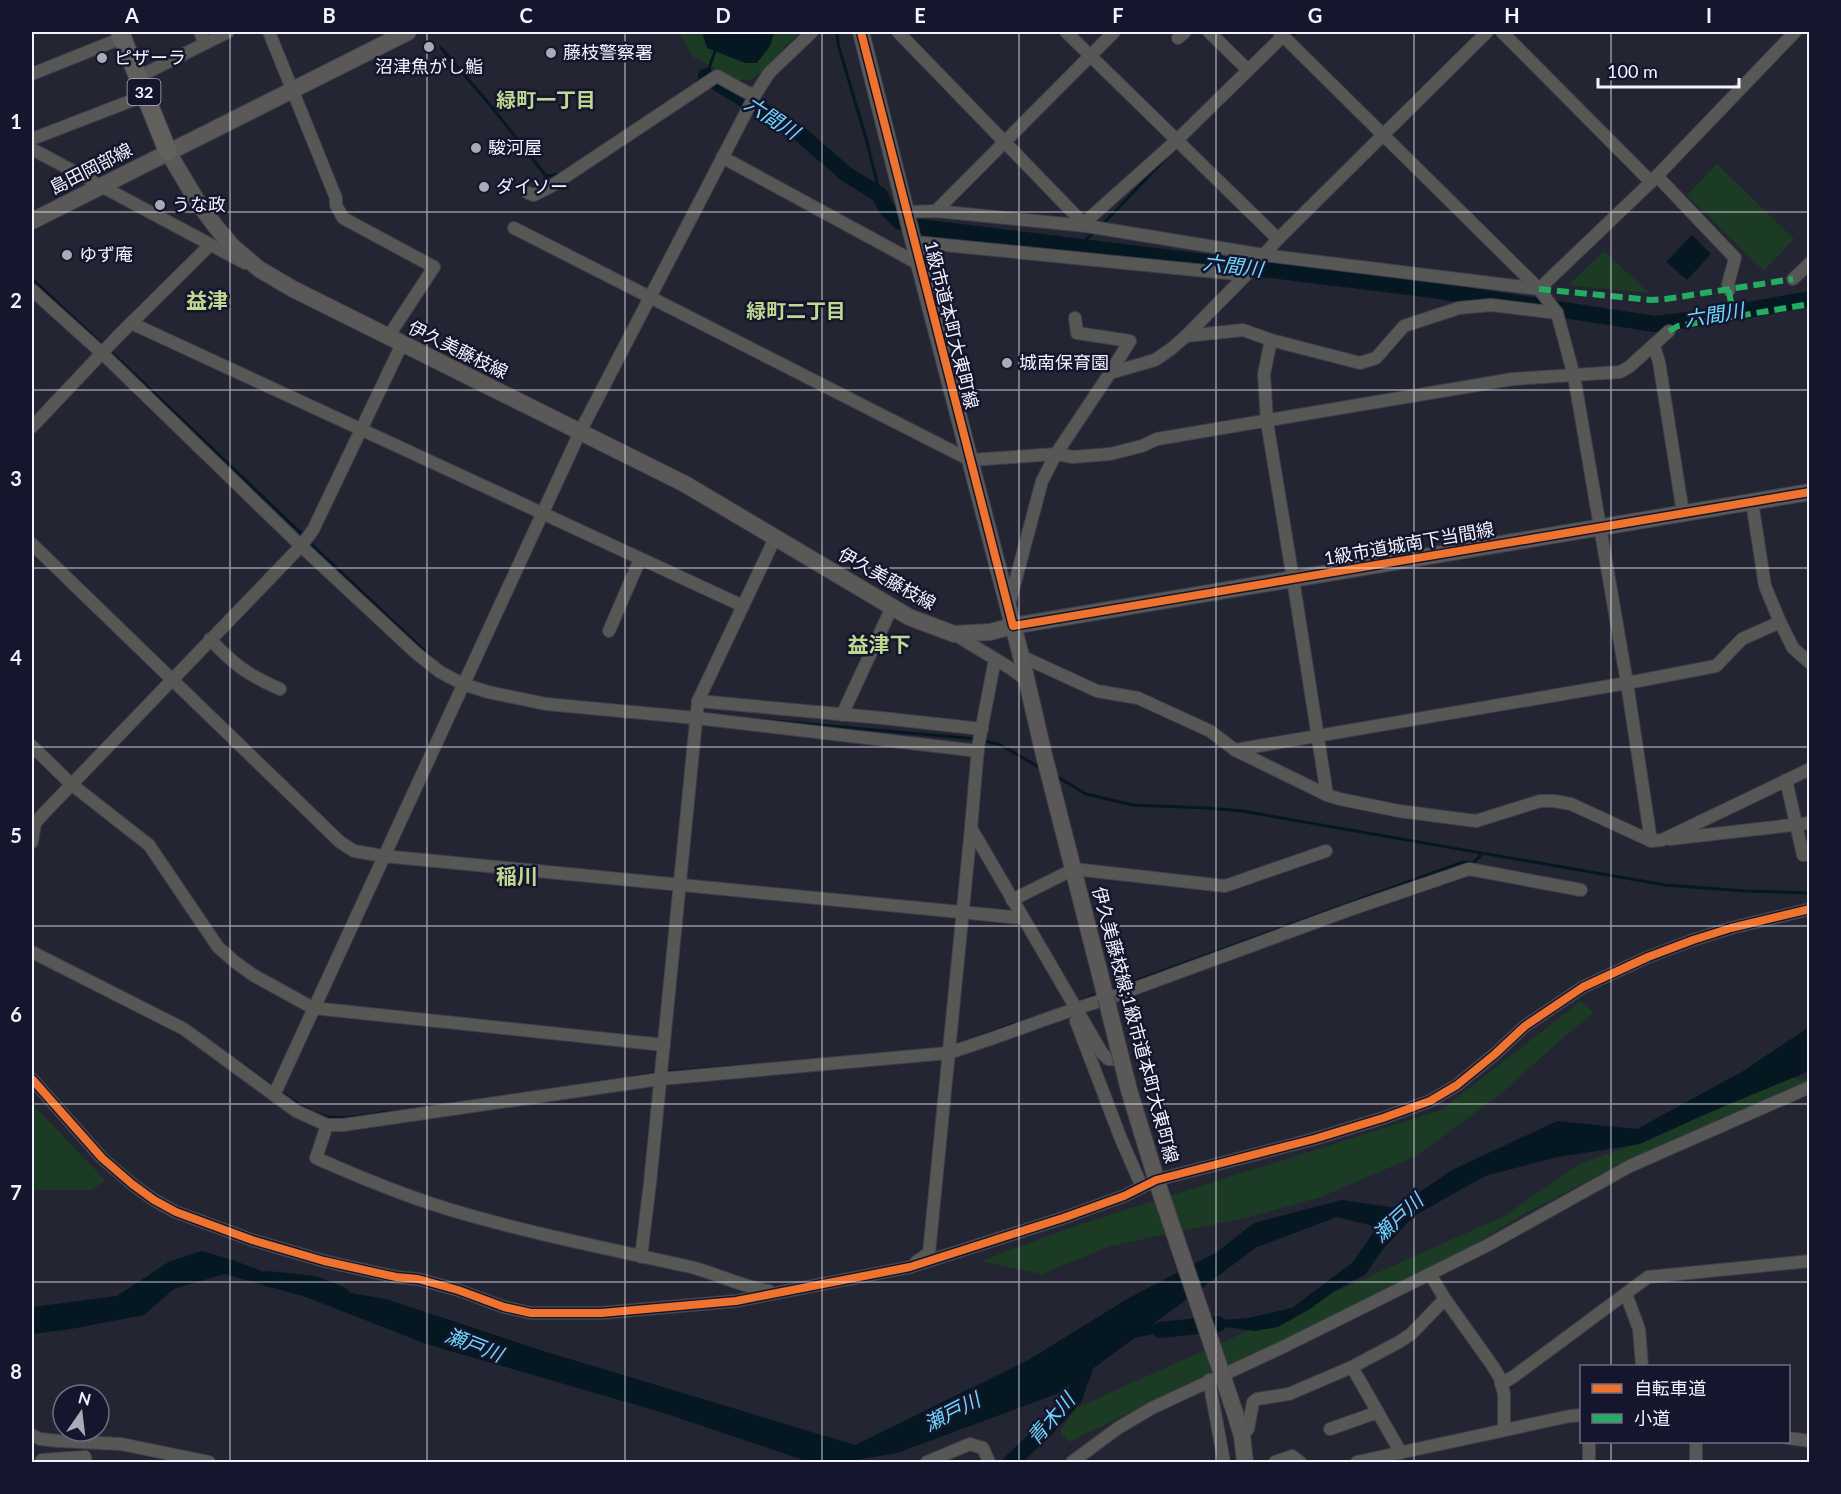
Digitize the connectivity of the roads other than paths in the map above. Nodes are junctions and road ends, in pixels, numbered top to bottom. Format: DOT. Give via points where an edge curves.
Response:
graph roads {
  1 [pos="228,32"];
  2 [pos="269,32"];
  3 [pos="408,32"];
  4 [pos="812,32"];
  5 [pos="861,32"];
  6 [pos="898,32"];
  7 [pos="1066,32"];
  8 [pos="1114,32"];
  9 [pos="1209,32"];
  10 [pos="1487,32"];
  11 [pos="1502,32"];
  12 [pos="1795,32"];
  13 [pos="1281,34"];
  14 [pos="121,35"];
  15 [pos="203,37"];
  16 [pos="1090,54"];
  17 [pos="1248,70"];
  18 [pos="32,74"];
  19 [pos="138,77"];
  20 [pos="292,89"];
  21 [pos="146,94"];
  22 [pos="755,95"];
  23 [pos="1383,135"];
  24 [pos="32,139"];
  25 [pos="1177,140"];
  26 [pos="1004,142"];
  27 [pos="32,149"];
  28 [pos="168,152"];
  29 [pos="722,157"];
  30 [pos="1654,179"];
  31 [pos="101,186"];
  32 [pos="528,193"];
  33 [pos="936,211"];
  34 [pos="907,212"];
  35 [pos="32,221"];
  36 [pos="1085,224"];
  37 [pos="514,228"];
  38 [pos="1278,239"];
  39 [pos="914,242"];
  40 [pos="210,244"];
  41 [pos="1264,255"];
  42 [pos="1809,262"];
  43 [pos="919,264"];
  44 [pos="259,269"];
  45 [pos="1246,275"];
  46 [pos="1809,276"];
  47 [pos="1539,289"];
  48 [pos="32,290"];
  49 [pos="1729,290"];
  50 [pos="650,297"];
  51 [pos="1557,313"];
  52 [pos="1075,318"];
  53 [pos="131,323"];
  54 [pos="1669,331"];
  55 [pos="1186,336"];
  56 [pos="1271,340"];
  57 [pos="395,341"];
  58 [pos="1654,346"];
  59 [pos="103,354"];
  60 [pos="1110,373"];
  61 [pos="1574,376"];
  62 [pos="1267,422"];
  63 [pos="32,427"];
  64 [pos="361,429"];
  65 [pos="580,432"];
  66 [pos="1056,454"];
  67 [pos="970,460"];
  68 [pos="1809,492"];
  69 [pos="1752,502"];
  70 [pos="1683,513"];
  71 [pos="542,514"];
  72 [pos="1600,527"];
  73 [pos="775,538"];
  74 [pos="32,544"];
  75 [pos="301,546"];
  76 [pos="640,559"];
  77 [pos="1293,579"];
  78 [pos="743,606"];
  79 [pos="892,607"];
  80 [pos="1008,607"];
  81 [pos="1780,622"];
  82 [pos="1013,626"];
  83 [pos="609,631"];
  84 [pos="954,634"];
  85 [pos="210,639"];
  86 [pos="1021,656"];
  87 [pos="995,659"];
  88 [pos="1809,663"];
  89 [pos="172,679"];
  90 [pos="1026,680"];
  91 [pos="1627,683"];
  92 [pos="463,684"];
  93 [pos="280,688"];
  94 [pos="698,701"];
  95 [pos="842,715"];
  96 [pos="696,718"];
  97 [pos="982,729"];
  98 [pos="1319,736"];
  99 [pos="32,746"];
  100 [pos="978,749"];
  101 [pos="1235,750"];
  102 [pos="1809,769"];
  103 [pos="1786,780"];
  104 [pos="71,784"];
  105 [pos="1327,795"];
  106 [pos="1809,823"];
  107 [pos="1796,824"];
  108 [pos="971,828"];
  109 [pos="1657,840"];
  110 [pos="32,842"];
  111 [pos="1326,851"];
  112 [pos="1809,855"];
  113 [pos="383,856"];
  114 [pos="1074,868"];
  115 [pos="680,886"];
  116 [pos="1581,890"];
  117 [pos="1012,900"];
  118 [pos="1809,909"];
  119 [pos="962,912"];
  120 [pos="1022,918"];
  121 [pos="32,952"];
  122 [pos="1106,999"];
  123 [pos="313,1008"];
  124 [pos="1075,1008"];
  125 [pos="664,1045"];
  126 [pos="948,1053"];
  127 [pos="1122,1060"];
  128 [pos="32,1079"];
  129 [pos="660,1079"];
  130 [pos="1809,1087"];
  131 [pos="274,1095"];
  132 [pos="327,1125"];
  133 [pos="1149,1183"];
  134 [pos="641,1257"];
  135 [pos="1809,1261"];
  136 [pos="910,1267"];
  137 [pos="1430,1274"];
  138 [pos="776,1292"];
  139 [pos="1626,1294"];
  140 [pos="1445,1299"];
  141 [pos="1642,1365"];
  142 [pos="1352,1367"];
  143 [pos="1217,1375"];
  144 [pos="1502,1384"];
  145 [pos="1378,1412"];
  146 [pos="1580,1415"];
  147 [pos="1330,1429"];
  148 [pos="1504,1430"];
  149 [pos="34,1436"];
  150 [pos="1242,1436"];
  151 [pos="1790,1438"];
  152 [pos="1809,1441"];
  153 [pos="1589,1443"];
  154 [pos="1696,1443"];
  155 [pos="1399,1456"];
  156 [pos="43,1461"];
  157 [pos="86,1462"];
  158 [pos="209,1462"];
  159 [pos="927,1462"];
  160 [pos="989,1462"];
  161 [pos="1072,1462"];
  162 [pos="1224,1462"];
  163 [pos="1245,1462"];
  164 [pos="1275,1462"];
  165 [pos="1300,1462"];
  166 [pos="1357,1462"];
  167 [pos="1589,1462"];
  168 [pos="1696,1462"];
  1 -- 15 [label="street"];
  2 -- 20 [label="street"];
  3 -- 20 [label="main road"];
  4 -- 22 [label="street" via="769,73"];
  5 -- 34 [label="main road, 1級市道本町大東町線"];
  6 -- 26 [label="street"];
  7 -- 16 [label="street"];
  8 -- 16 [label="street"];
  9 -- 17 [label="street"];
  10 -- 23 [label="street"];
  11 -- 30 [label="street"];
  12 -- 30 [label="street"];
  13 -- 17 [label="street"];
  13 -- 23 [label="street"];
  14 -- 18 [label="street"];
  14 -- 19 [label="main road, 32"];
  15 -- 19 [label="street"];
  16 -- 25 [label="street"];
  16 -- 26 [label="street"];
  17 -- 25 [label="street"];
  19 -- 21 [label="main road, 32"];
  20 -- 28 [label="main road"];
  20 -- 57 [label="street" via="343,218 434,267"];
  21 -- 24 [label="street"];
  21 -- 28 [label="main road, 32"];
  22 -- 29 [label="street"];
  22 -- 32 [label="street" via="717,76 550,188 534,195"];
  23 -- 38 [label="street"];
  23 -- 47 [label="street"];
  25 -- 36 [label="street"];
  25 -- 38 [label="street"];
  26 -- 33 [label="street"];
  26 -- 36 [label="street"];
  27 -- 31 [label="street"];
  28 -- 31 [label="main road, 島田岡部線"];
  28 -- 44 [label="main road, 伊久美藤枝線" via="216,227"];
  29 -- 43 [label="street"];
  29 -- 50 [label="street"];
  30 -- 47 [label="street"];
  30 -- 49 [label="street" via="1735,258"];
  31 -- 35 [label="main road, 島田岡部線"];
  31 -- 40 [label="street"];
  33 -- 34 [label="street"];
  33 -- 36 [label="street"];
  34 -- 39 [label="main road, 1級市道本町大東町線"];
  36 -- 41 [label="street"];
  37 -- 50 [label="street"];
  38 -- 41 [label="street"];
  39 -- 43 [label="main road, 1級市道本町大東町線"];
  39 -- 45 [label="street"];
  40 -- 44 [label="street"];
  40 -- 53 [label="street"];
  41 -- 45 [label="street"];
  41 -- 47 [label="street"];
  42 -- 46 [label="street" via="1793,279"];
  43 -- 67 [label="main road, 1級市道本町大東町線"];
  44 -- 57 [label="main road, 伊久美藤枝線"];
  45 -- 55 [label="street"];
  47 -- 51 [label="street"];
  48 -- 59 [label="street"];
  50 -- 65 [label="street"];
  50 -- 67 [label="street"];
  51 -- 56 [label="street" via="1491,305 1458,308 1404,326 1376,358 1360,363"];
  51 -- 61 [label="street"];
  52 -- 60 [label="street" via="1077,333 1130,341"];
  53 -- 59 [label="street"];
  53 -- 64 [label="street"];
  54 -- 58 [label="street"];
  55 -- 56 [label="street" via="1244,330"];
  55 -- 60 [label="street" via="1155,360"];
  56 -- 62 [label="street" via="1264,374"];
  57 -- 64 [label="street"];
  57 -- 65 [label="main road, 伊久美藤枝線"];
  58 -- 61 [label="street" via="1620,372"];
  58 -- 70 [label="street"];
  59 -- 63 [label="street"];
  59 -- 75 [label="street"];
  60 -- 66 [label="street"];
  61 -- 62 [label="street" via="1513,379"];
  61 -- 72 [label="street"];
  62 -- 66 [label="street" via="1157,439 1110,454"];
  62 -- 77 [label="street"];
  64 -- 71 [label="street"];
  64 -- 75 [label="street" via="313,530"];
  65 -- 71 [label="street"];
  65 -- 73 [label="main road, 伊久美藤枝線" via="685,484"];
  66 -- 67 [label="street"];
  66 -- 80 [label="street" via="1042,480"];
  67 -- 80 [label="main road, 1級市道本町大東町線"];
  68 -- 69 [label="main road, 1級市道城南下当間線"];
  69 -- 70 [label="main road, 1級市道城南下当間線"];
  69 -- 81 [label="street" via="1764,586"];
  70 -- 72 [label="main road, 1級市道城南下当間線"];
  71 -- 76 [label="street"];
  71 -- 92 [label="street"];
  72 -- 77 [label="main road, 1級市道城南下当間線"];
  72 -- 91 [label="street"];
  73 -- 78 [label="street"];
  73 -- 79 [label="main road, 伊久美藤枝線"];
  74 -- 89 [label="street"];
  75 -- 85 [label="street"];
  75 -- 92 [label="street" via="416,653"];
  76 -- 78 [label="street"];
  76 -- 83 [label="street"];
  77 -- 82 [label="main road, 1級市道城南下当間線"];
  77 -- 98 [label="street"];
  78 -- 94 [label="street"];
  79 -- 84 [label="main road, 伊久美藤枝線"];
  79 -- 95 [label="street"];
  80 -- 82 [label="main road, 1級市道本町大東町線"];
  81 -- 88 [label="street" via="1793,648"];
  81 -- 91 [label="street" via="1742,639 1716,666"];
  82 -- 84 [label="main road, 伊久美藤枝線"];
  82 -- 86 [label="main road, 伊久美藤枝線;1級市道本町大東町線"];
  84 -- 87 [label="street"];
  85 -- 89 [label="street"];
  85 -- 93 [label="street" via="248,674"];
  86 -- 90 [label="main road, 伊久美藤枝線;1級市道本町大東町線"];
  86 -- 101 [label="street" via="1097,691 1138,698 1210,731"];
  87 -- 90 [label="street"];
  87 -- 97 [label="street"];
  89 -- 104 [label="street"];
  89 -- 113 [label="street" via="340,842 354,851"];
  90 -- 114 [label="main road, 伊久美藤枝線;1級市道本町大東町線"];
  91 -- 98 [label="street"];
  91 -- 109 [label="street"];
  92 -- 96 [label="street" via="546,704"];
  92 -- 113 [label="street"];
  94 -- 95 [label="street"];
  94 -- 96 [label="street"];
  95 -- 97 [label="street"];
  96 -- 100 [label="street"];
  96 -- 115 [label="street"];
  97 -- 100 [label="street"];
  98 -- 101 [label="street"];
  98 -- 105 [label="street"];
  99 -- 104 [label="street"];
  100 -- 108 [label="street"];
  101 -- 105 [label="street"];
  102 -- 103 [label="street"];
  103 -- 107 [label="street"];
  103 -- 109 [label="street"];
  104 -- 110 [label="street" via="35,823"];
  104 -- 123 [label="street" via="149,845 218,947 234,962"];
  105 -- 109 [label="street" via="1399,811 1476,821 1540,801 1554,801 1571,804"];
  106 -- 107 [label="street"];
  107 -- 109 [label="street"];
  107 -- 112 [label="street" via="1803,855"];
  108 -- 117 [label="street"];
  108 -- 119 [label="street"];
  111 -- 114 [label="street" via="1225,886"];
  113 -- 115 [label="street"];
  113 -- 123 [label="street"];
  114 -- 117 [label="street"];
  114 -- 122 [label="main road, 伊久美藤枝線;1級市道本町大東町線"];
  115 -- 119 [label="street"];
  115 -- 125 [label="street"];
  116 -- 122 [label="street" via="1469,869"];
  117 -- 120 [label="street"];
  118 -- 133 [label="street" via="1693,940 1583,987 1525,1026 1457,1085 1430,1101 1314,1139"];
  119 -- 120 [label="street"];
  119 -- 126 [label="street"];
  120 -- 124 [label="street"];
  121 -- 131 [label="street" via="184,1029"];
  122 -- 124 [label="street"];
  122 -- 127 [label="main road, 伊久美藤枝線;1級市道本町大東町線, bridge"];
  123 -- 125 [label="street"];
  123 -- 131 [label="street"];
  124 -- 126 [label="street"];
  124 -- 127 [label="street" via="1102,1053 1108,1059"];
  124 -- 133 [label="street" via="1121,1139"];
  125 -- 129 [label="street"];
  126 -- 129 [label="street"];
  126 -- 136 [label="street" via="929,1253"];
  127 -- 133 [label="main road, 伊久美藤枝線;1級市道本町大東町線, bridge"];
  128 -- 138 [label="street" via="102,1158 154,1200 194,1220 324,1261 418,1279 504,1307 539,1313 601,1313 736,1301"];
  129 -- 132 [label="street"];
  129 -- 134 [label="street"];
  130 -- 137 [label="street" via="1630,1166"];
  131 -- 132 [label="street" via="296,1112"];
  132 -- 134 [label="street" via="316,1158 388,1189 448,1209"];
  133 -- 136 [label="street" via="1063,1218"];
  133 -- 143 [label="main road, 伊久美藤枝線;1級市道本町大東町線"];
  134 -- 138 [label="street"];
  135 -- 139 [label="street" via="1648,1277"];
  136 -- 138 [label="street"];
  137 -- 140 [label="street"];
  137 -- 143 [label="street"];
  139 -- 141 [label="street" via="1639,1329"];
  139 -- 144 [label="street"];
  140 -- 142 [label="street" via="1411,1334"];
  140 -- 144 [label="street"];
  142 -- 145 [label="street"];
  142 -- 150 [label="street" via="1289,1394 1257,1399"];
  143 -- 150 [label="main road, 伊久美藤枝線;1級市道本町大東町線"];
  143 -- 161 [label="street" via="1118,1428"];
  143 -- 162 [label="street"];
  144 -- 148 [label="street"];
  145 -- 147 [label="street"];
  145 -- 155 [label="street"];
  146 -- 148 [label="street"];
  148 -- 155 [label="street"];
  149 -- 156 [label="street"];
  149 -- 158 [label="street" via="59,1442 121,1444"];
  150 -- 163 [label="main road, 伊久美藤枝線;1級市道本町大東町線"];
  151 -- 152 [label="street"];
  153 -- 167 [label="street"];
  154 -- 168 [label="street"];
  155 -- 166 [label="street"];
  156 -- 157 [label="street" via="85,1457"];
  159 -- 160 [label="street" via="970,1444 983,1448"];
  164 -- 165 [label="street" via="1292,1456"];
}
